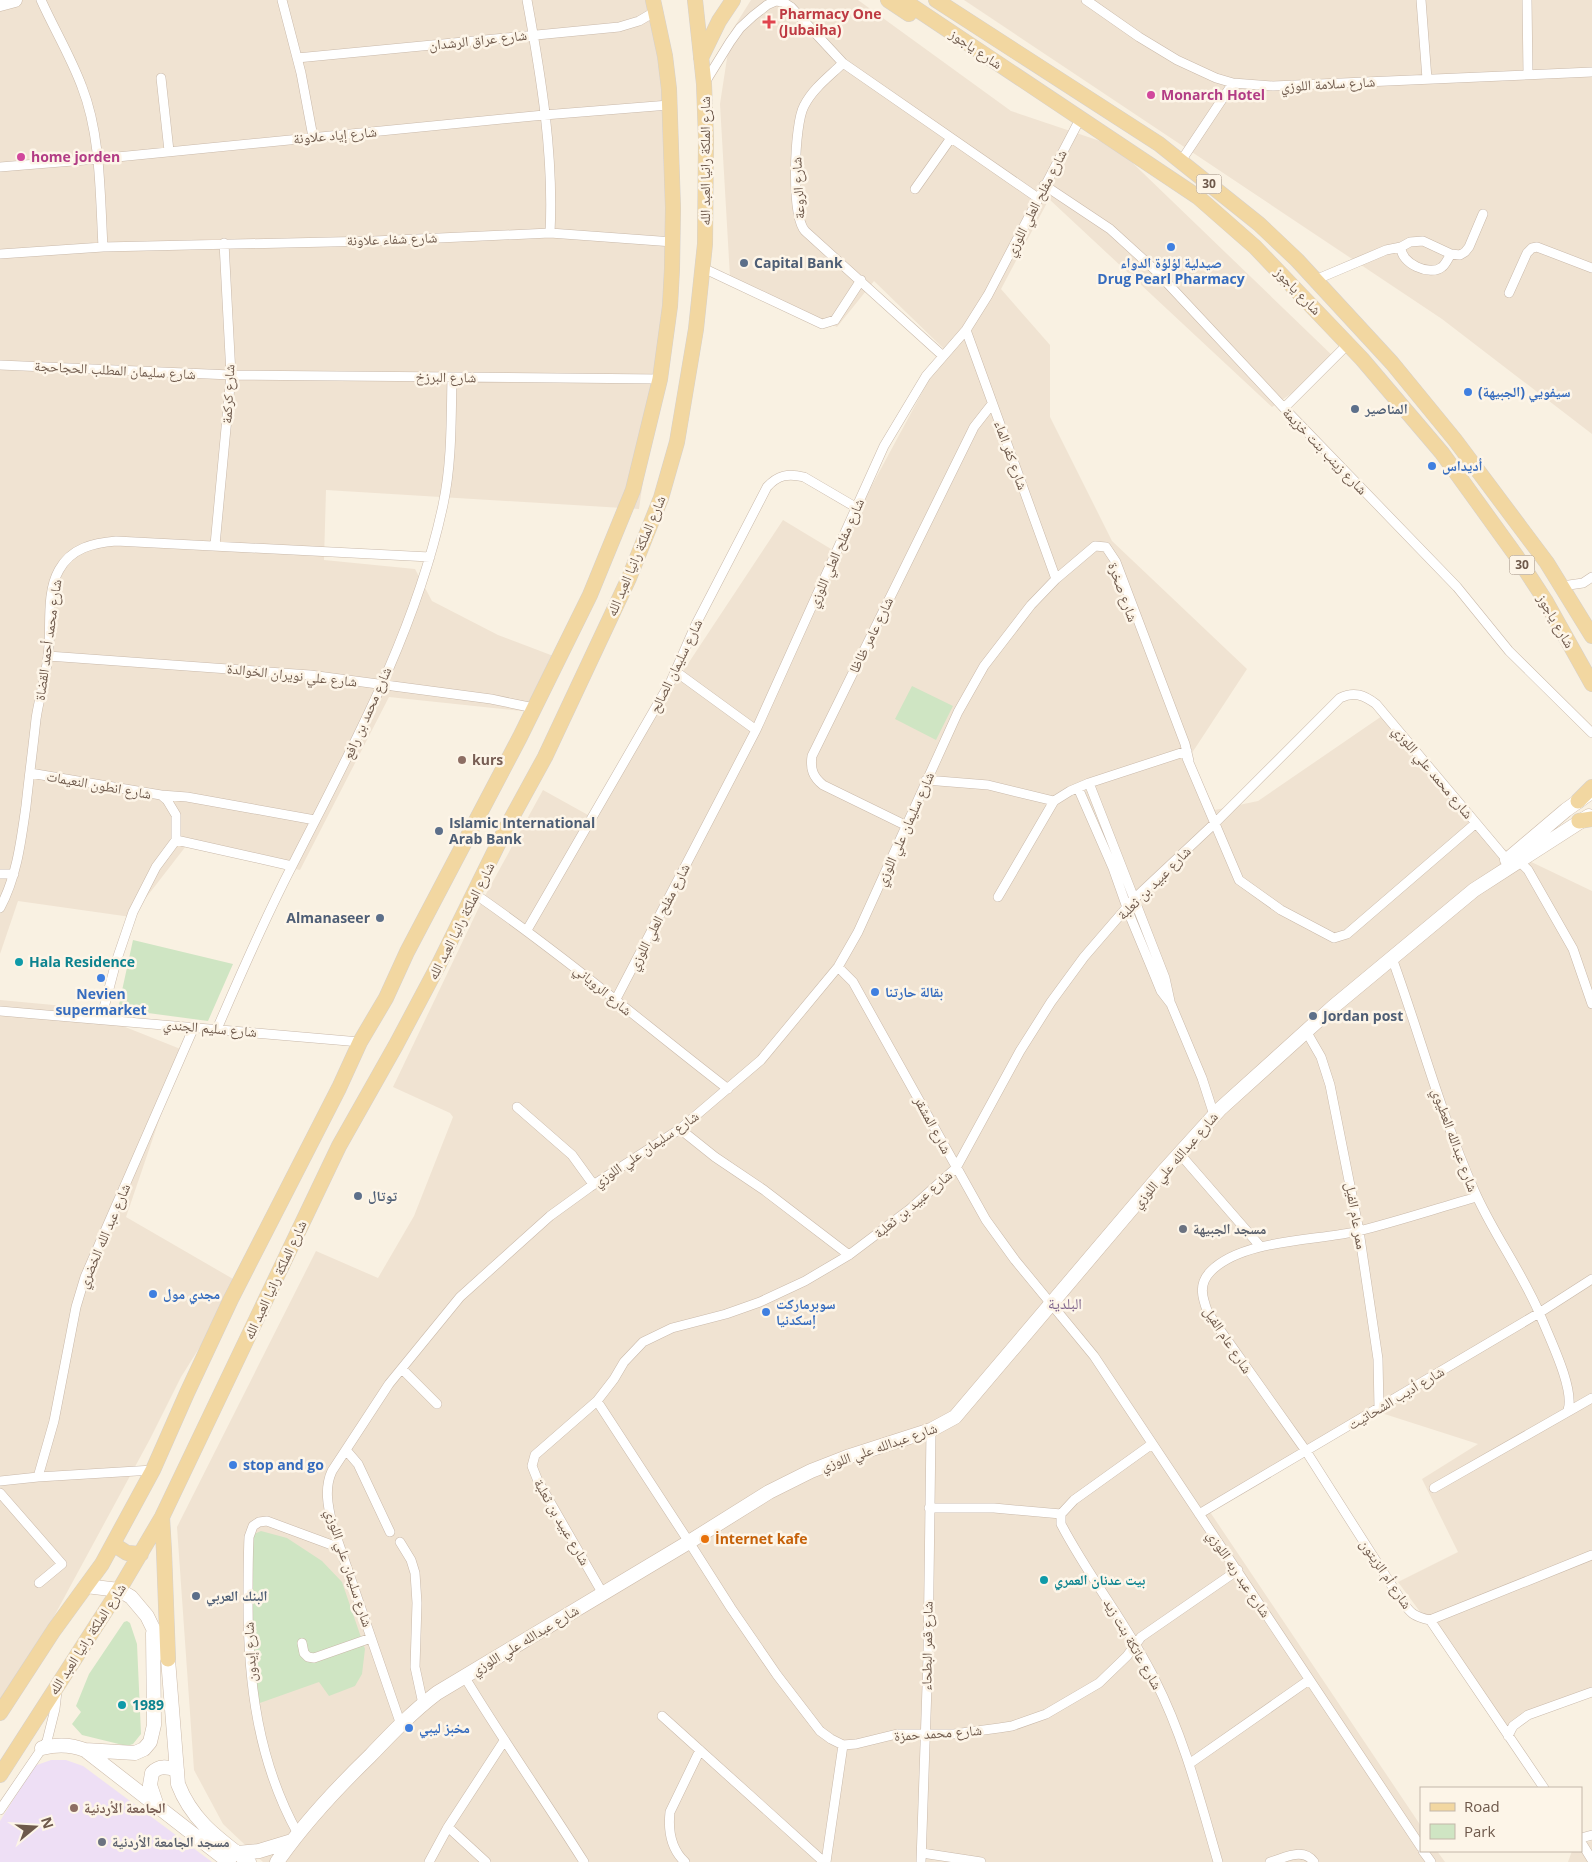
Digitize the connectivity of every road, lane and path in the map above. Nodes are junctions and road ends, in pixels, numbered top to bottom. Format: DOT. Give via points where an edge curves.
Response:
graph roads {
  1 [pos="15,0"];
  2 [pos="41,0"];
  3 [pos="282,0"];
  4 [pos="527,0"];
  5 [pos="695,0"];
  6 [pos="733,0"];
  7 [pos="888,0"];
  8 [pos="903,0"];
  9 [pos="936,0"];
  10 [pos="1086,0"];
  11 [pos="1421,0"];
  12 [pos="1527,0"];
  13 [pos="0,4"];
  14 [pos="655,6"];
  15 [pos="533,34"];
  16 [pos="967,43"];
  17 [pos="297,58"];
  18 [pos="701,58"];
  19 [pos="843,63"];
  20 [pos="1592,72"];
  21 [pos="1528,74"];
  22 [pos="161,78"];
  23 [pos="1427,79"];
  24 [pos="1233,83"];
  25 [pos="704,84"];
  26 [pos="670,105"];
  27 [pos="544,115"];
  28 [pos="1080,119"];
  29 [pos="313,137"];
  30 [pos="951,138"];
  31 [pos="169,151"];
  32 [pos="97,159"];
  33 [pos="1181,161"];
  34 [pos="0,166"];
  35 [pos="1044,186"];
  36 [pos="915,188"];
  37 [pos="1038,198"];
  38 [pos="1483,214"];
  39 [pos="550,233"];
  40 [pos="673,242"];
  41 [pos="224,244"];
  42 [pos="103,247"];
  43 [pos="1401,247"];
  44 [pos="0,254"];
  45 [pos="1451,254"];
  46 [pos="703,268"];
  47 [pos="1592,268"];
  48 [pos="861,280"];
  49 [pos="1315,280"];
  50 [pos="1509,293"];
  51 [pos="966,330"];
  52 [pos="1348,344"];
  53 [pos="943,356"];
  54 [pos="0,365"];
  55 [pos="231,375"];
  56 [pos="452,377"];
  57 [pos="660,379"];
  58 [pos="992,404"];
  59 [pos="1284,408"];
  60 [pos="857,508"];
  61 [pos="215,545"];
  62 [pos="1109,550"];
  63 [pos="430,557"];
  64 [pos="1592,577"];
  65 [pos="1056,579"];
  66 [pos="1562,586"];
  67 [pos="1592,636"];
  68 [pos="48,656"];
  69 [pos="675,670"];
  70 [pos="1592,684"];
  71 [pos="380,685"];
  72 [pos="1354,694"];
  73 [pos="534,708"];
  74 [pos="756,730"];
  75 [pos="1592,733"];
  76 [pos="1185,751"];
  77 [pos="30,773"];
  78 [pos="926,780"];
  79 [pos="1089,783"];
  80 [pos="1592,787"];
  81 [pos="1078,788"];
  82 [pos="1592,793"];
  83 [pos="161,795"];
  84 [pos="1054,801"];
  85 [pos="1578,801"];
  86 [pos="1587,818"];
  87 [pos="315,820"];
  88 [pos="1214,823"];
  89 [pos="1476,823"];
  90 [pos="907,826"];
  91 [pos="176,840"];
  92 [pos="1513,860"];
  93 [pos="292,866"];
  94 [pos="0,874"];
  95 [pos="14,874"];
  96 [pos="475,894"];
  97 [pos="998,897"];
  98 [pos="1134,899"];
  99 [pos="1127,907"];
  100 [pos="0,908"];
  101 [pos="527,930"];
  102 [pos="1392,958"];
  103 [pos="838,967"];
  104 [pos="615,1001"];
  105 [pos="1171,1004"];
  106 [pos="1592,1004"];
  107 [pos="0,1011"];
  108 [pos="101,1019"];
  109 [pos="194,1027"];
  110 [pos="216,1029"];
  111 [pos="1306,1031"];
  112 [pos="360,1042"];
  113 [pos="728,1089"];
  114 [pos="517,1107"];
  115 [pos="1214,1116"];
  116 [pos="680,1129"];
  117 [pos="1179,1153"];
  118 [pos="956,1168"];
  119 [pos="593,1184"];
  120 [pos="1477,1197"];
  121 [pos="1360,1231"];
  122 [pos="1260,1246"];
  123 [pos="849,1255"];
  124 [pos="1592,1280"];
  125 [pos="1052,1304"];
  126 [pos="1539,1313"];
  127 [pos="402,1369"];
  128 [pos="1592,1398"];
  129 [pos="597,1401"];
  130 [pos="437,1404"];
  131 [pos="1378,1408"];
  132 [pos="1568,1410"];
  133 [pos="931,1430"];
  134 [pos="1152,1444"];
  135 [pos="346,1450"];
  136 [pos="1306,1451"];
  137 [pos="153,1470"];
  138 [pos="38,1477"];
  139 [pos="0,1481"];
  140 [pos="1434,1488"];
  141 [pos="0,1493"];
  142 [pos="929,1508"];
  143 [pos="1061,1514"];
  144 [pos="1199,1514"];
  145 [pos="162,1517"];
  146 [pos="390,1532"];
  147 [pos="400,1542"];
  148 [pos="690,1542"];
  149 [pos="113,1544"];
  150 [pos="340,1548"];
  151 [pos="141,1554"];
  152 [pos="1592,1555"];
  153 [pos="1238,1570"];
  154 [pos="39,1583"];
  155 [pos="86,1586"];
  156 [pos="119,1590"];
  157 [pos="603,1594"];
  158 [pos="1430,1620"];
  159 [pos="153,1629"];
  160 [pos="371,1638"];
  161 [pos="302,1643"];
  162 [pos="1135,1644"];
  163 [pos="168,1659"];
  164 [pos="464,1676"];
  165 [pos="1309,1680"];
  166 [pos="58,1683"];
  167 [pos="1592,1692"];
  168 [pos="423,1704"];
  169 [pos="0,1713"];
  170 [pos="662,1716"];
  171 [pos="401,1725"];
  172 [pos="924,1734"];
  173 [pos="1508,1736"];
  174 [pos="504,1740"];
  175 [pos="843,1745"];
  176 [pos="42,1748"];
  177 [pos="85,1750"];
  178 [pos="700,1750"];
  179 [pos="1190,1764"];
  180 [pos="177,1770"];
  181 [pos="0,1775"];
  182 [pos="1543,1787"];
  183 [pos="157,1806"];
  184 [pos="0,1810"];
  185 [pos="448,1828"];
  186 [pos="295,1838"];
  187 [pos="1582,1844"];
  188 [pos="1420,1846"];
  189 [pos="922,1857"];
  190 [pos="233,1858"];
  191 [pos="1592,1860"];
  192 [pos="249,1862"];
  193 [pos="277,1862"];
  194 [pos="429,1862"];
  195 [pos="486,1862"];
  196 [pos="584,1862"];
  197 [pos="685,1862"];
  198 [pos="825,1862"];
  199 [pos="981,1862"];
  200 [pos="1218,1862"];
  201 [pos="1270,1862"];
  202 [pos="1314,1862"];
  1 -- 13 [label="street"];
  2 -- 32 [label="street" via="82,86"];
  3 -- 17 [label="street"];
  4 -- 15 [label="street"];
  5 -- 18 [label="main road, شارع الملكة رانيا العبد الله"];
  6 -- 18 [label="main road"];
  7 -- 16 [label="main road" via="936,32 956,42"];
  8 -- 16 [label="main road, شارع ياجوز / 30"];
  9 -- 33 [label="main road, شارع ياجوز / 30"];
  10 -- 24 [label="street, شارع سلامة اللوزي" via="1177,60"];
  11 -- 23 [label="street"];
  12 -- 21 [label="street"];
  14 -- 15 [label="street, شارع عراق الرشدان" via="639,22 619,27"];
  14 -- 26 [label="main road, شارع الملكة رانيا العبد الله"];
  15 -- 17 [label="street, شارع عراق الرشدان"];
  15 -- 27 [label="street"];
  16 -- 28 [label="main road, شارع ياجوز / 30"];
  17 -- 29 [label="street"];
  18 -- 25 [label="main road, شارع الملكة رانيا العبد الله"];
  19 -- 25 [label="street" via="791,6 776,1 740,28"];
  19 -- 30 [label="street"];
  19 -- 48 [label="street, شارع الروعة" via="803,107 796,147 797,206 805,232"];
  20 -- 21 [label="street, شارع سلامة اللوزي"];
  21 -- 23 [label="street, شارع سلامة اللوزي"];
  22 -- 31 [label="street"];
  23 -- 24 [label="street, شارع سلامة اللوزي" via="1273,86"];
  24 -- 33 [label="street"];
  25 -- 46 [label="main road, شارع الملكة رانيا العبد الله" via="706,215"];
  26 -- 27 [label="street, شارع إياد علاونة"];
  26 -- 40 [label="main road, شارع الملكة رانيا العبد الله"];
  27 -- 29 [label="street, شارع إياد علاونة"];
  27 -- 39 [label="street" via="551,202"];
  28 -- 35 [label="street, شارع مفلح العلي اللوزي"];
  28 -- 52 [label="main road, شارع ياجوز / 30" via="1198,197 1255,247"];
  29 -- 31 [label="street, شارع إياد علاونة"];
  30 -- 36 [label="street"];
  30 -- 37 [label="street"];
  31 -- 32 [label="street, شارع إياد علاونة"];
  32 -- 34 [label="street, شارع إياد علاونة"];
  32 -- 42 [label="street"];
  33 -- 49 [label="main road, شارع ياجوز / 30" via="1259,224"];
  35 -- 37 [label="street, شارع مفلح العلي اللوزي"];
  35 -- 59 [label="street, شارع زينب بنت خزيمة" via="1110,229 1133,249"];
  37 -- 51 [label="street, شارع مفلح العلي اللوزي" via="988,295"];
  38 -- 45 [label="street" via="1465,252"];
  39 -- 40 [label="street, شارع شفاء علاونة"];
  39 -- 41 [label="street, شارع شفاء علاونة"];
  40 -- 57 [label="main road, شارع الملكة رانيا العبد الله" via="670,306"];
  41 -- 42 [label="street, شارع شفاء علاونة"];
  41 -- 55 [label="street, شارع كركمة"];
  42 -- 44 [label="street, شارع شفاء علاونة"];
  43 -- 45 [label="street" via="1423,241"];
  43 -- 45 [label="street" via="1402,256 1424,270 1442,268"];
  43 -- 49 [label="street" via="1386,250"];
  46 -- 48 [label="street" via="822,324 835,320"];
  46 -- 96 [label="main road, شارع الملكة رانيا العبد الله" via="677,442 661,498 629,578 545,757"];
  47 -- 50 [label="street" via="1537,247 1532,248"];
  48 -- 53 [label="street, شارع الروعة"];
  49 -- 66 [label="main road, شارع ياجوز / 30" via="1392,363 1455,440"];
  51 -- 53 [label="street, شارع مفلح العلي اللوزي"];
  51 -- 58 [label="street, شارع كفر الماء"];
  52 -- 59 [label="street"];
  52 -- 70 [label="main road, شارع ياجوز / 30" via="1442,453 1486,512 1545,600"];
  53 -- 60 [label="street, شارع مفلح العلي اللوزي" via="926,376 889,438"];
  54 -- 55 [label="street, شارع سليمان المطلب الحجاحجة"];
  55 -- 56 [label="street, شارع البرزخ"];
  55 -- 61 [label="street, شارع كركمة"];
  56 -- 57 [label="street, شارع البرزخ"];
  56 -- 63 [label="street, شارع محمد بن رافع" via="451,448 444,503"];
  57 -- 73 [label="main road, شارع الملكة رانيا العبد الله" via="633,490 590,595"];
  58 -- 65 [label="street, شارع كفر الماء"];
  58 -- 90 [label="street, شارع عامر ظاظا" via="974,427 812,756 814,776 823,785"];
  59 -- 75 [label="street, شارع زينب بنت خزيمة" via="1457,587 1509,651"];
  60 -- 69 [label="street, شارع سليمان الصالح" via="804,477 784,475 775,478 742,533"];
  60 -- 74 [label="street, شارع مفلح العلي اللوزي"];
  61 -- 63 [label="street, شارع محمد أحمد القضاة"];
  61 -- 68 [label="street, شارع محمد أحمد القضاة" via="116,541 86,546 74,553 64,562 53,583"];
  62 -- 65 [label="street, شارع سليمان علي اللوزي" via="1095,546"];
  62 -- 76 [label="street, شارع صخرة"];
  63 -- 71 [label="street, شارع محمد بن رافع" via="407,624"];
  64 -- 66 [label="street" via="1582,583"];
  65 -- 78 [label="street, شارع سليمان علي اللوزي" via="1031,605 984,666"];
  66 -- 67 [label="main road, شارع ياجوز / 30"];
  68 -- 71 [label="street, شارع علي نويران الخوالدة" via="282,672"];
  68 -- 77 [label="street, شارع محمد أحمد القضاة"];
  69 -- 74 [label="street"];
  69 -- 101 [label="street, شارع سليمان الصالح"];
  71 -- 73 [label="street, شارع علي نويران الخوالدة" via="491,699"];
  71 -- 87 [label="street, شارع محمد بن رافع"];
  72 -- 88 [label="street, شارع عبيد بن ثعلبة" via="1334,703"];
  72 -- 89 [label="street, شارع محمد علي اللوزي" via="1376,704"];
  73 -- 112 [label="main road, شارع الملكة رانيا العبد الله" via="386,998"];
  74 -- 104 [label="street, شارع مفلح العلي اللوزي"];
  76 -- 79 [label="street"];
  76 -- 88 [label="street, شارع صخرة"];
  77 -- 83 [label="street, شارع انطون النعيمات"];
  77 -- 95 [label="street, شارع محمد أحمد القضاة"];
  78 -- 84 [label="street" via="988,785"];
  78 -- 90 [label="street, شارع سليمان علي اللوزي"];
  79 -- 81 [label="street"];
  79 -- 98 [label="street"];
  80 -- 85 [label="main road"];
  81 -- 84 [label="street"];
  81 -- 99 [label="street" via="1114,868"];
  82 -- 85 [label="street, شارع عبدالله علي اللوزي"];
  83 -- 87 [label="street"];
  83 -- 91 [label="street, شارع انطون النعيمات" via="176,815"];
  84 -- 97 [label="street"];
  85 -- 92 [label="street, شارع عبدالله علي اللوزي"];
  86 -- 92 [label="street, شارع عبدالله علي اللوزي"];
  87 -- 93 [label="street, شارع محمد بن رافع"];
  88 -- 89 [label="street, شارع صخرة" via="1235,874 1243,883 1281,910 1334,938 1347,934"];
  88 -- 98 [label="street, شارع عبيد بن ثعلبة"];
  89 -- 92 [label="street, شارع محمد علي اللوزي"];
  90 -- 103 [label="street, شارع سليمان علي اللوزي" via="858,932"];
  91 -- 93 [label="street"];
  91 -- 108 [label="street" via="156,867 133,912"];
  92 -- 102 [label="street, شارع عبدالله علي اللوزي" via="1488,876"];
  92 -- 106 [label="street, شارع محمد علي اللوزي" via="1528,870 1573,949"];
  93 -- 110 [label="street, شارع محمد بن رافع" via="251,948"];
  94 -- 95 [label="street"];
  95 -- 100 [label="street, شارع محمد أحمد القضاة"];
  96 -- 101 [label="street, شارع الروياني"];
  96 -- 145 [label="main road, شارع الملكة رانيا العبد الله" via="339,1146"];
  98 -- 99 [label="street, شارع عبيد بن ثعلبة"];
  98 -- 105 [label="street"];
  99 -- 105 [label="street" via="1162,991"];
  99 -- 118 [label="street, شارع عبيد بن ثعلبة" via="1050,1002"];
  101 -- 104 [label="street, شارع الروياني"];
  102 -- 111 [label="street, شارع عبدالله علي اللوزي"];
  102 -- 120 [label="street, شارع عبدالله العطيوي" via="1426,1062"];
  103 -- 113 [label="street, شارع سليمان علي اللوزي" via="760,1060"];
  103 -- 118 [label="street, شارع المشقر" via="853,982"];
  104 -- 113 [label="street, شارع الروياني"];
  105 -- 115 [label="street"];
  107 -- 108 [label="street, شارع سليم الجندي"];
  108 -- 109 [label="street, شارع سليم الجندي"];
  109 -- 110 [label="street, شارع سليم الجندي"];
  109 -- 138 [label="street, شارع عبد الله الخضري" via="84,1277 54,1421"];
  110 -- 112 [label="street, شارع سليم الجندي"];
  111 -- 115 [label="street, شارع عبدالله علي اللوزي"];
  111 -- 121 [label="street, ممر عام الفيل" via="1321,1057 1330,1084"];
  112 -- 137 [label="main road, شارع الملكة رانيا العبد الله" via="231,1299"];
  113 -- 116 [label="street, شارع سليمان علي اللوزي"];
  114 -- 119 [label="street" via="572,1155"];
  115 -- 117 [label="street, شارع عبدالله علي اللوزي"];
  116 -- 119 [label="street, شارع سليمان علي اللوزي"];
  116 -- 123 [label="street"];
  117 -- 122 [label="street"];
  117 -- 125 [label="street, شارع عبدالله علي اللوزي"];
  118 -- 123 [label="street, شارع عبيد بن ثعلبة" via="910,1209"];
  118 -- 125 [label="street, شارع المشقر" via="986,1220"];
  119 -- 127 [label="street, شارع سليمان علي اللوزي" via="550,1216 460,1298"];
  120 -- 121 [label="street, شارع عام الفيل"];
  120 -- 126 [label="street, شارع عبدالله العطيوي"];
  121 -- 122 [label="street, شارع عام الفيل"];
  121 -- 131 [label="street, ممر عام الفيل" via="1378,1359"];
  122 -- 136 [label="street, شارع عام الفيل" via="1226,1258 1210,1271 1201,1289 1203,1300 1216,1325"];
  123 -- 129 [label="street, شارع عبيد بن ثعلبة" via="760,1302 672,1328 643,1342 624,1362"];
  124 -- 126 [label="street, شارع أديب الشحاتيت"];
  125 -- 133 [label="street, شارع عبدالله علي اللوزي" via="958,1415"];
  125 -- 134 [label="street, شارع عبد ربه اللوزي" via="1094,1356"];
  126 -- 131 [label="street, شارع أديب الشحاتيت"];
  126 -- 132 [label="street, شارع عبدالله العطيوي" via="1570,1395"];
  127 -- 130 [label="street"];
  127 -- 135 [label="street, شارع سليمان علي اللوزي"];
  128 -- 132 [label="street"];
  129 -- 148 [label="street"];
  129 -- 157 [label="street, شارع عبيد بن ثعلبة" via="535,1455 532,1466"];
  131 -- 136 [label="street, شارع أديب الشحاتيت"];
  132 -- 140 [label="street" via="1555,1421"];
  133 -- 142 [label="street, شارع قمر البطحاء"];
  133 -- 148 [label="street, شارع عبدالله علي اللوزي" via="804,1474"];
  134 -- 143 [label="street" via="1074,1500"];
  134 -- 144 [label="street, شارع عبد ربه اللوزي"];
  135 -- 146 [label="street" via="358,1464"];
  135 -- 150 [label="street, شارع سليمان علي اللوزي" via="332,1471 328,1488 329,1508"];
  136 -- 144 [label="street, شارع أديب الشحاتيت"];
  136 -- 158 [label="street, شارع أم الزيتون" via="1410,1613"];
  137 -- 138 [label="street"];
  137 -- 149 [label="main road, شارع الملكة رانيا العبد الله"];
  138 -- 139 [label="street"];
  141 -- 154 [label="street" via="62,1564"];
  142 -- 143 [label="street" via="994,1508"];
  142 -- 172 [label="street, شارع قمر البطحاء"];
  143 -- 162 [label="street, شارع عاتكة بنت زيد" via="1061,1524 1068,1537"];
  144 -- 153 [label="street, شارع عبد ربه اللوزي"];
  145 -- 151 [label="main road, شارع الملكة رانيا العبد الله"];
  145 -- 163 [label="main road"];
  147 -- 168 [label="street" via="415,1573 415,1667"];
  148 -- 157 [label="street, شارع عبدالله علي اللوزي"];
  148 -- 175 [label="street" via="731,1608 820,1731"];
  149 -- 151 [label="main road" via="128,1553"];
  149 -- 155 [label="main road, شارع الملكة رانيا العبد الله"];
  150 -- 160 [label="street, شارع سليمان علي اللوزي"];
  150 -- 186 [label="street, شارع إيدون" via="267,1521 253,1526 250,1537 248,1642 253,1694 271,1772"];
  151 -- 156 [label="main road, شارع الملكة رانيا العبد الله"];
  152 -- 158 [label="street"];
  153 -- 162 [label="street, شارع محمد حمزة"];
  153 -- 165 [label="street, شارع عبد ربه اللوزي"];
  155 -- 156 [label="street"];
  155 -- 169 [label="main road, شارع الملكة رانيا العبد الله"];
  156 -- 159 [label="street" via="138,1604"];
  156 -- 166 [label="main road, شارع الملكة رانيا العبد الله"];
  157 -- 164 [label="street, شارع عبدالله علي اللوزي"];
  158 -- 173 [label="street"];
  159 -- 163 [label="street"];
  159 -- 177 [label="street" via="154,1725 150,1742 134,1753"];
  160 -- 161 [label="street" via="314,1658 304,1653"];
  160 -- 171 [label="street, شارع سليمان علي اللوزي"];
  162 -- 172 [label="street, شارع محمد حمزة" via="1099,1683 1046,1714 1006,1727 954,1734"];
  162 -- 179 [label="street, شارع عاتكة بنت زيد" via="1171,1714"];
  163 -- 180 [label="street"];
  164 -- 168 [label="street, شارع عبدالله علي اللوزي"];
  164 -- 174 [label="street"];
  165 -- 179 [label="street"];
  165 -- 188 [label="street, شارع عبد ربه اللوزي"];
  166 -- 176 [label="street" via="49,1735"];
  166 -- 181 [label="main road, شارع الملكة رانيا العبد الله"];
  167 -- 173 [label="street" via="1528,1715 1513,1726"];
  168 -- 171 [label="street, شارع عبدالله علي اللوزي"];
  170 -- 178 [label="street"];
  171 -- 186 [label="street, شارع عبدالله علي اللوزي" via="342,1783"];
  172 -- 175 [label="street, شارع محمد حمزة" via="897,1734"];
  172 -- 189 [label="street, شارع قمر البطحاء"];
  173 -- 182 [label="street"];
  174 -- 185 [label="street"];
  174 -- 196 [label="street"];
  175 -- 198 [label="street"];
  176 -- 177 [label="street" via="64,1745"];
  176 -- 184 [label="street"];
  177 -- 183 [label="street"];
  178 -- 197 [label="street" via="670,1812 671,1838"];
  178 -- 198 [label="street"];
  179 -- 200 [label="street, شارع عاتكة بنت زيد"];
  180 -- 183 [label="street" via="159,1767 152,1773 150,1785"];
  180 -- 190 [label="street" via="178,1784 193,1814"];
  183 -- 190 [label="street"];
  185 -- 194 [label="street"];
  185 -- 195 [label="street"];
  186 -- 190 [label="street"];
  186 -- 193 [label="street, شارع عبدالله علي اللوزي"];
  187 -- 191 [label="street"];
  189 -- 199 [label="street"];
  190 -- 192 [label="street"];
  201 -- 202 [label="street" via="1299,1853 1310,1856"];
}
